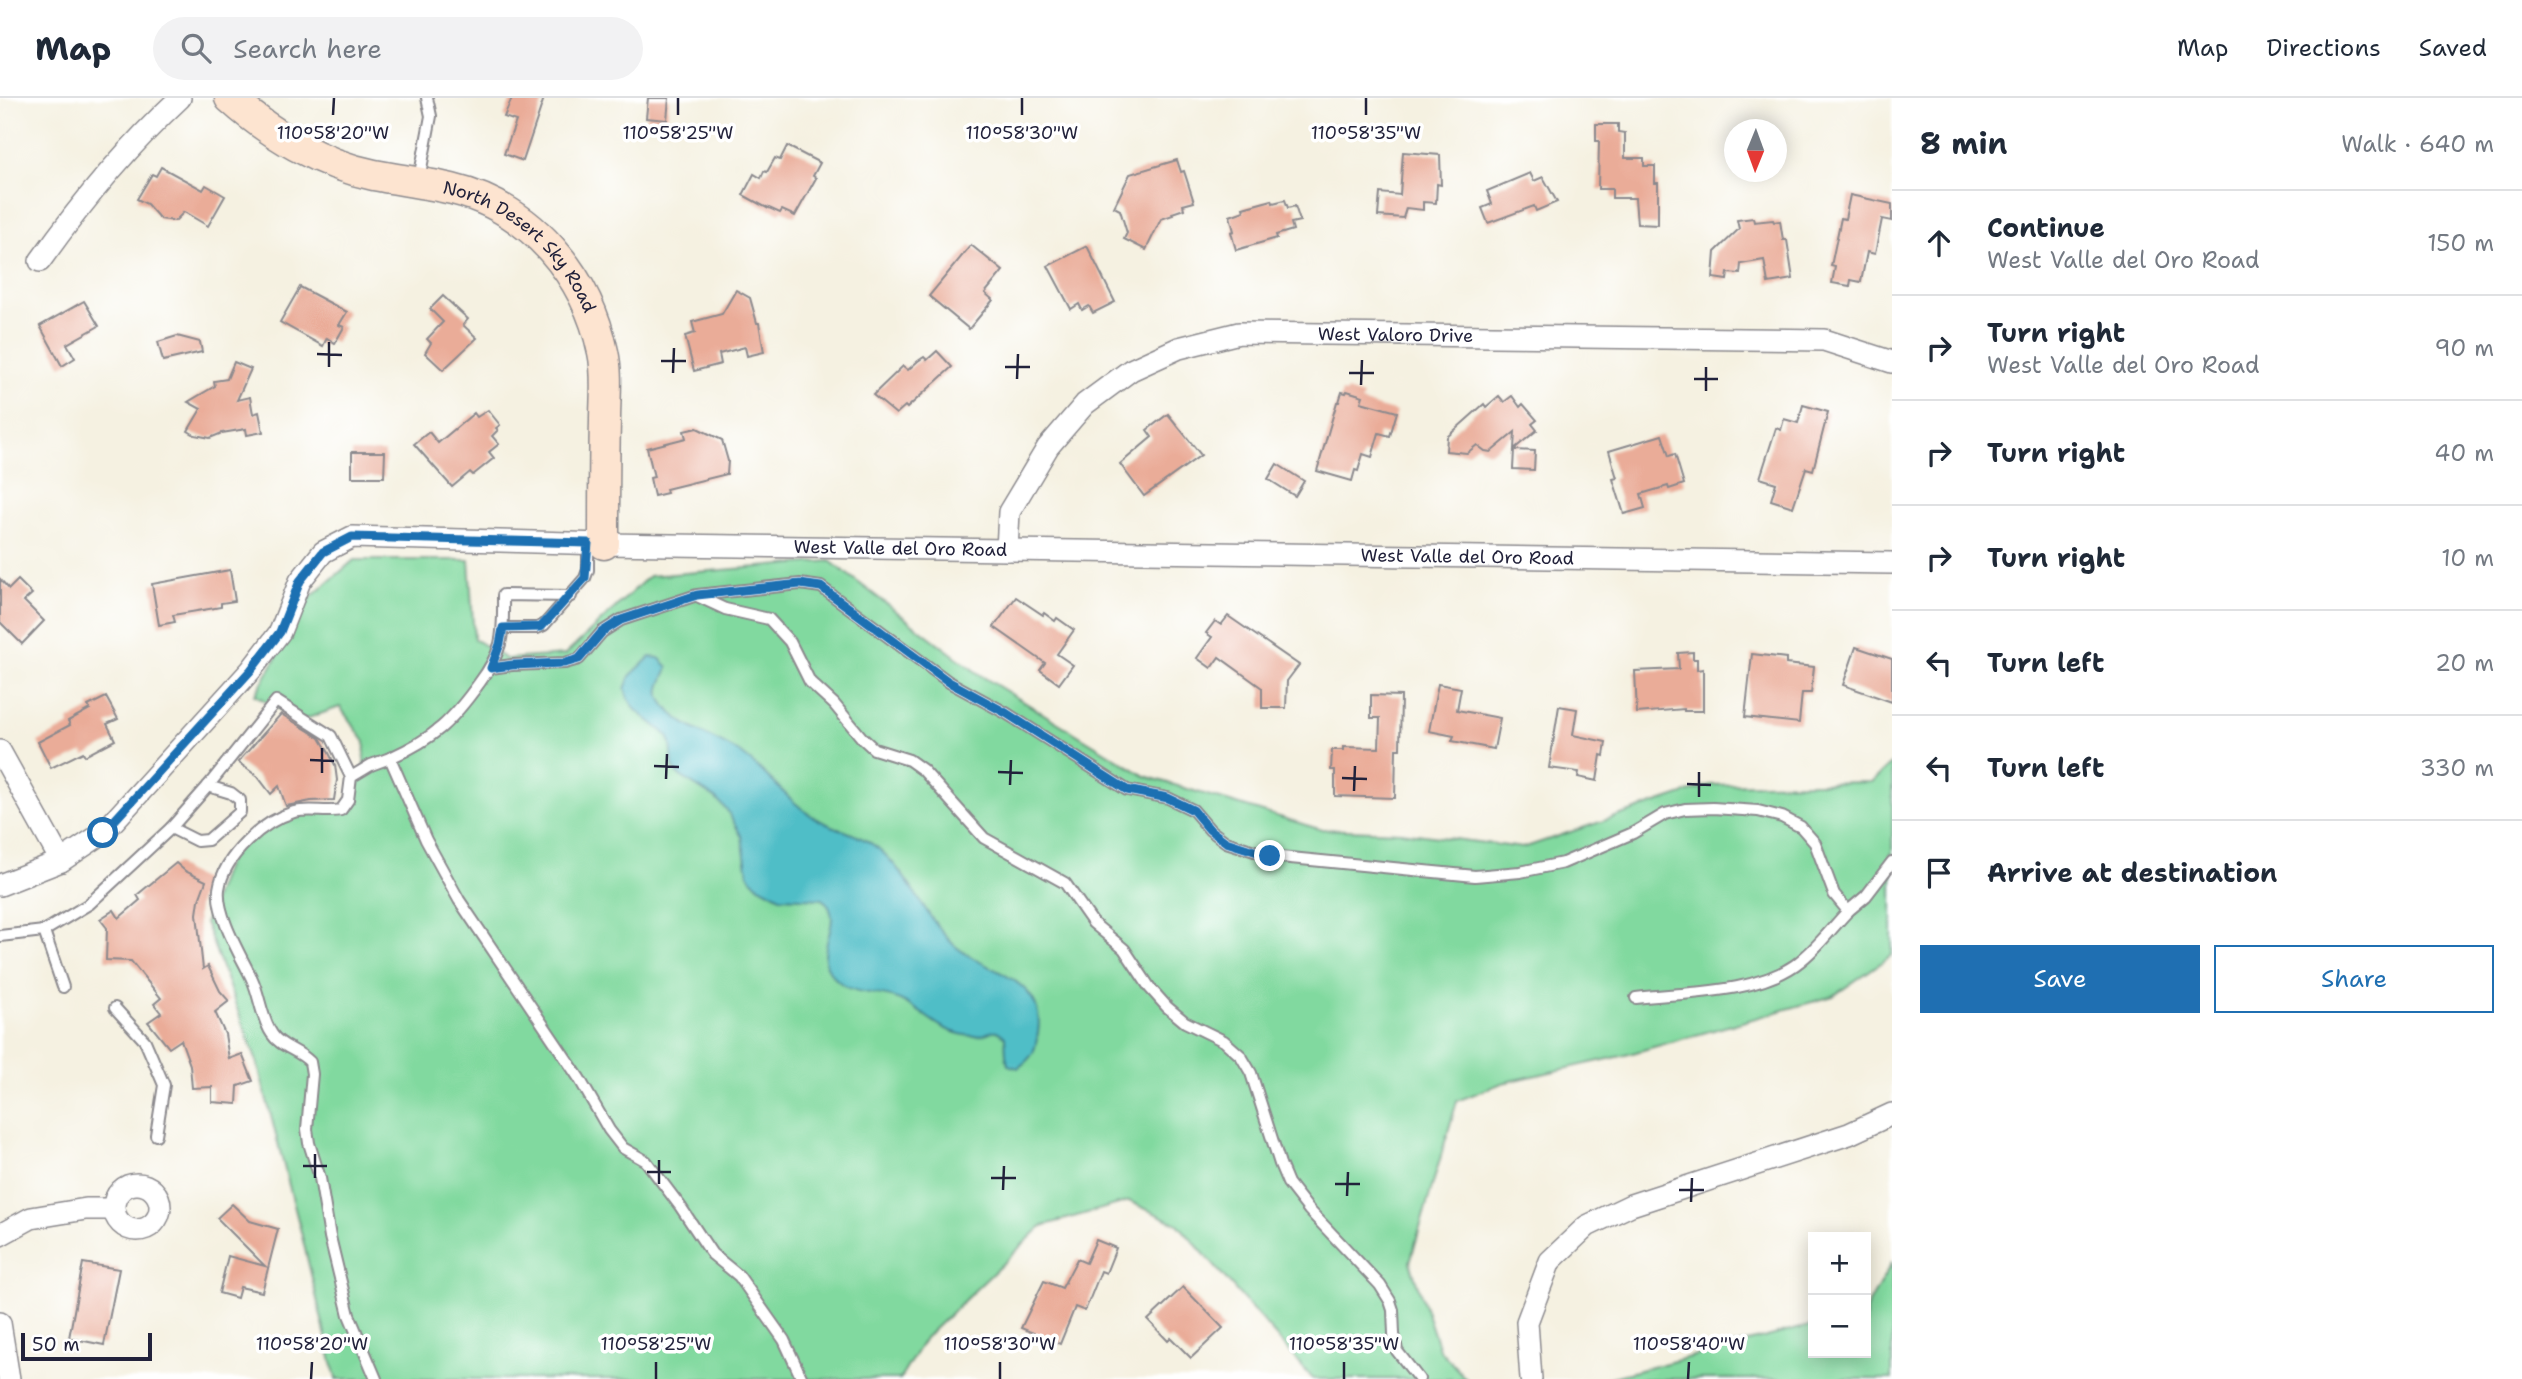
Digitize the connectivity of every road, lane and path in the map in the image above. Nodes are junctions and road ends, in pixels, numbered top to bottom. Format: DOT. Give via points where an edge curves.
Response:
graph roads {
  1 [pos="180,98"];
  2 [pos="229,98"];
  3 [pos="426,98"];
  4 [pos="419,182"];
  5 [pos="40,261"];
  6 [pos="1892,362"];
  7 [pos="596,543"];
  8 [pos="1007,550"];
  9 [pos="1892,563"];
  10 [pos="697,595"];
  11 [pos="571,596"];
  12 [pos="503,628"];
  13 [pos="491,668"];
  14 [pos="0,751"];
  15 [pos="390,758"];
  16 [pos="351,778"];
  17 [pos="208,786"];
  18 [pos="171,828"];
  19 [pos="61,861"];
  20 [pos="1892,862"];
  21 [pos="0,885"];
  22 [pos="1848,911"];
  23 [pos="44,931"];
  24 [pos="0,936"];
  25 [pos="63,987"];
  26 [pos="1636,998"];
  27 [pos="115,1008"];
  28 [pos="1892,1114"];
  29 [pos="156,1135"];
  30 [pos="114,1209"];
  31 [pos="0,1236"];
  32 [pos="0,1322"];
  33 [pos="9,1379"];
  34 [pos="376,1379"];
  35 [pos="802,1379"];
  36 [pos="1419,1379"];
  37 [pos="1531,1379"];
  1 -- 5 [label="street" via="107,173"];
  2 -- 4 [label="street, North Desert Sky Road" via="311,153 371,174"];
  3 -- 4 [label="lane" via="431,116"];
  4 -- 7 [label="street, North Desert Sky Road" via="475,195 519,220 544,240 582,290 604,354"];
  6 -- 8 [label="street, West Valoro Drive" via="1824,340 1239,333 1180,348 1131,370 1085,404 1048,447 1009,512"];
  7 -- 8 [label="street, West Valle del Oro Road"];
  7 -- 11 [label="lane" via="585,578"];
  7 -- 19 [label="street, West Valle del Oro Road" via="352,537 323,552 300,581 280,632 251,670 103,833"];
  8 -- 9 [label="street, West Valle del Oro Road"];
  10 -- 13 [label="lane" via="621,620 602,632 579,659"];
  10 -- 22 [label="lane" via="800,584 821,587 949,682 1127,790 1168,798 1193,810 1226,842 1270,856 1475,876 1520,872 1563,863 1665,814 1713,808 1758,811 1801,827 1815,843 1834,894"];
  10 -- 36 [label="lane" via="725,609 769,619 790,642 810,681 862,738 874,749 909,760 923,770 984,838 1065,883 1093,923 1124,949 1167,1007 1241,1056 1288,1183 1380,1285 1393,1310 1397,1351"];
  11 -- 12 [label="lane" via="541,627"];
  11 -- 12 [label="lane" via="503,595"];
  12 -- 13 [label="lane"];
  13 -- 15 [label="lane" via="455,716 414,748"];
  14 -- 19 [label="street"];
  15 -- 16 [label="lane"];
  15 -- 35 [label="lane" via="426,839 460,900 609,1130 624,1148 646,1161 712,1254 739,1276 784,1340"];
  16 -- 17 [label="lane" via="331,736 276,701"];
  16 -- 34 [label="lane" via="348,800 341,810 295,812 257,832 229,864 219,890 222,909 272,1034 310,1062 309,1143 349,1315"];
  17 -- 18 [label="lane"];
  17 -- 18 [label="lane" via="240,800 240,812 208,840 197,841"];
  18 -- 23 [label="lane" via="89,904"];
  19 -- 21 [label="street, West Valle del Oro Road"];
  20 -- 22 [label="lane"];
  22 -- 26 [label="lane" via="1804,958 1771,978"];
  23 -- 24 [label="lane"];
  23 -- 25 [label="lane"];
  27 -- 29 [label="lane" via="145,1041 164,1085"];
  28 -- 37 [label="street" via="1849,1134 1632,1205 1587,1226 1550,1261 1527,1322"];
  30 -- 31 [label="street" via="31,1218"];
  32 -- 33 [label="street"];
}
